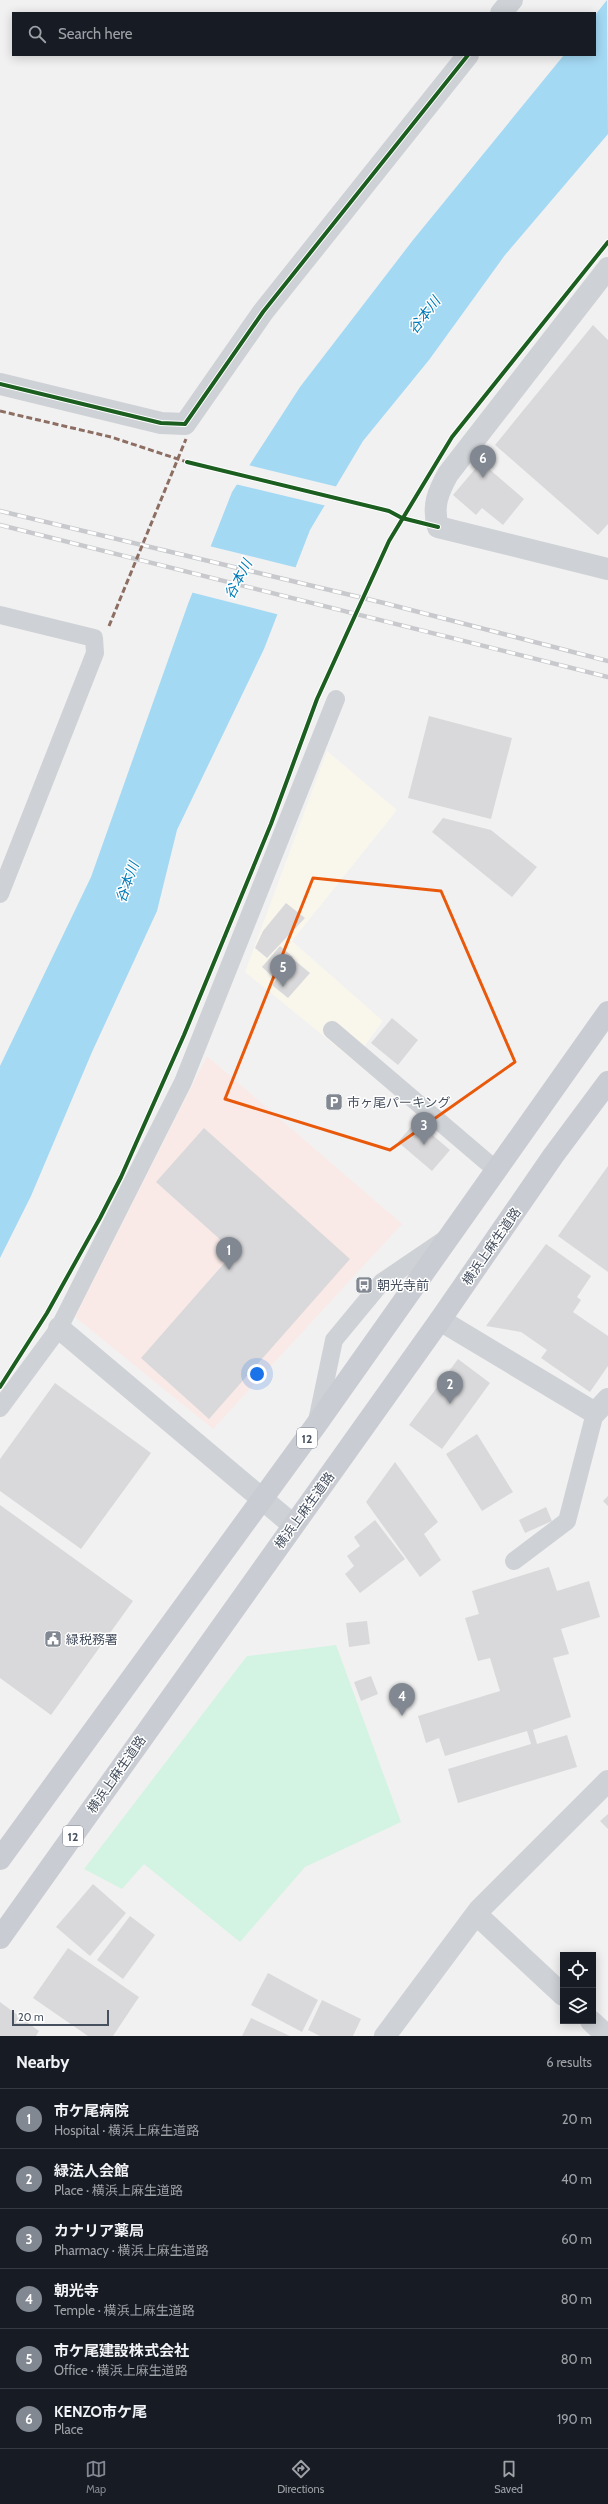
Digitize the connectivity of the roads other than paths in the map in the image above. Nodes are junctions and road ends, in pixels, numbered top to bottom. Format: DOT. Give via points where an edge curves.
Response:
graph roads {
  1 [pos="512,0"];
  2 [pos="502,12"];
  3 [pos="467,56"];
  4 [pos="608,268"];
  5 [pos="0,384"];
  6 [pos="608,569"];
  7 [pos="0,615"];
  8 [pos="336,699"];
  9 [pos="0,894"];
  10 [pos="608,1012"];
  11 [pos="332,1030"];
  12 [pos="608,1082"];
  13 [pos="495,1169"];
  14 [pos="446,1238"];
  15 [pos="440,1320"];
  16 [pos="59,1328"];
  17 [pos="601,1406"];
  18 [pos="0,1408"];
  19 [pos="316,1425"];
  20 [pos="262,1499"];
  21 [pos="293,1525"];
  22 [pos="514,1561"];
  23 [pos="608,1781"];
  24 [pos="0,1858"];
  25 [pos="476,1914"];
  26 [pos="0,1938"];
  27 [pos="560,1992"];
  28 [pos="594,2024"];
  29 [pos="385,2036"];
  30 [pos="607,2036"];
  1 -- 2 [label="street"];
  3 -- 5 [label="street" via="263,312 185,424 161,423"];
  4 -- 6 [label="street" via="448,474 440,488 434,513 438,527"];
  7 -- 9 [label="lane" via="94,638 95,653"];
  8 -- 16 [label="lane" via="183,1082"];
  10 -- 13 [label="main road, 12"];
  11 -- 13 [label="lane"];
  12 -- 15 [label="main road, 横浜上麻生道路 / 12" via="553,1156"];
  13 -- 14 [label="main road, 12"];
  14 -- 19 [label="main road, 12"];
  14 -- 19 [label="lane" via="382,1282 334,1340"];
  15 -- 17 [label="street"];
  15 -- 21 [label="main road, 横浜上麻生道路 / 12"];
  16 -- 18 [label="lane"];
  16 -- 20 [label="street"];
  17 -- 22 [label="lane" via="567,1521"];
  19 -- 20 [label="main road, 12"];
  20 -- 21 [label="street"];
  20 -- 24 [label="main road, 12"];
  21 -- 26 [label="main road, 横浜上麻生道路 / 12"];
  23 -- 25 [label="street"];
  25 -- 27 [label="street"];
  25 -- 29 [label="street"];
  28 -- 30 [label="street"];
}
